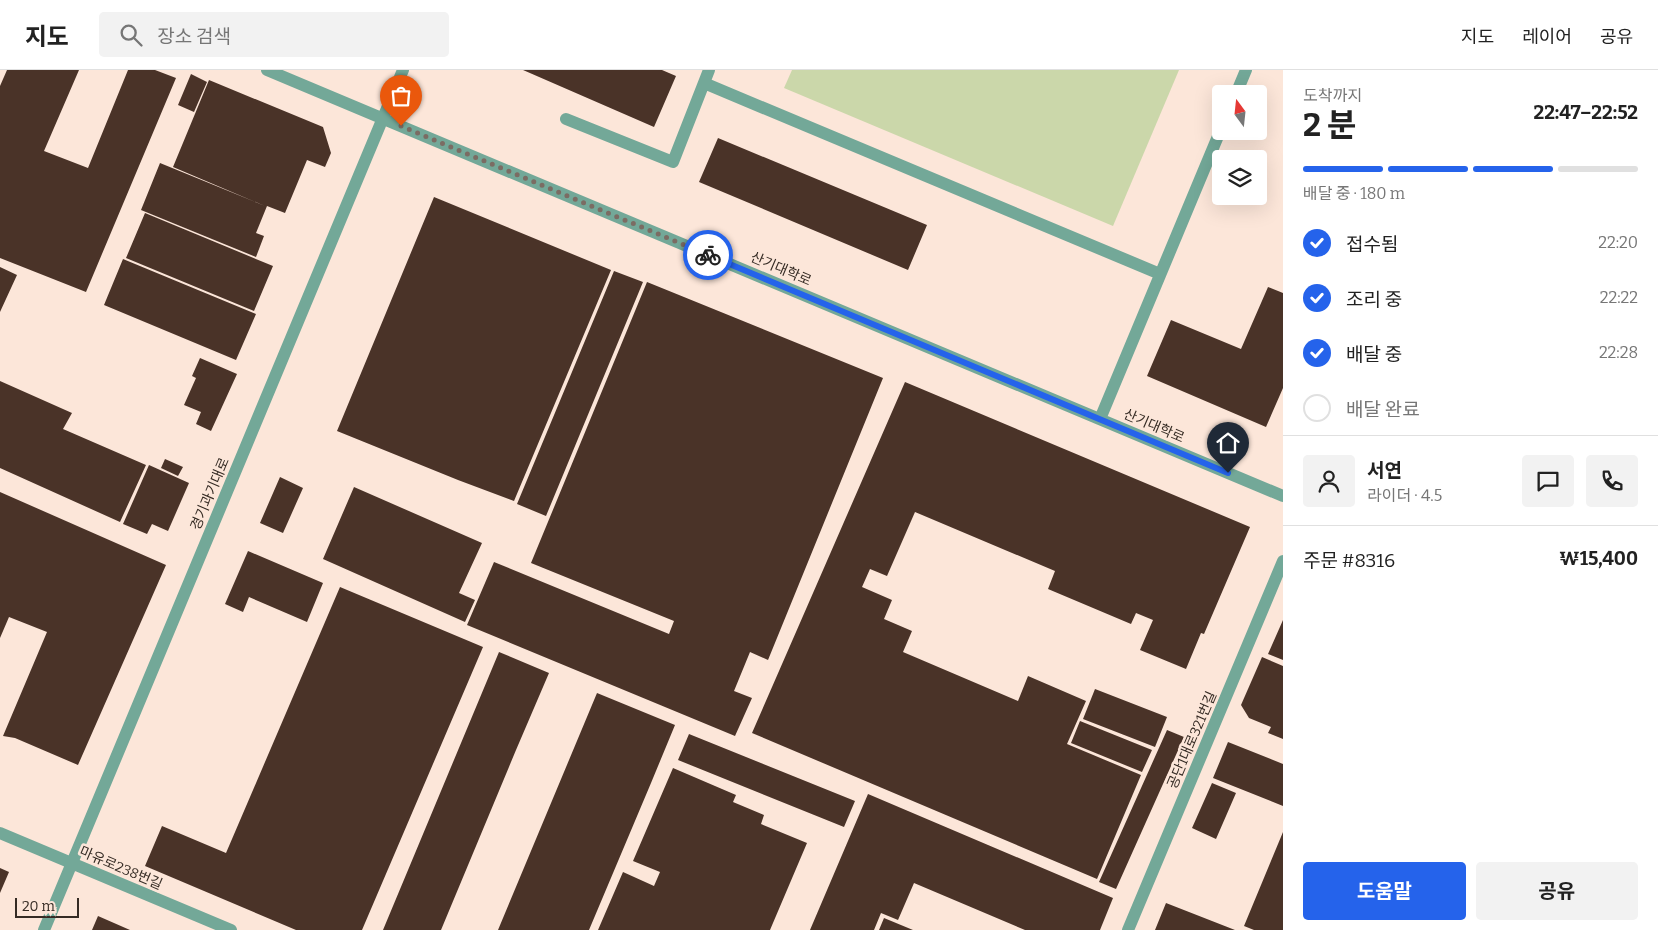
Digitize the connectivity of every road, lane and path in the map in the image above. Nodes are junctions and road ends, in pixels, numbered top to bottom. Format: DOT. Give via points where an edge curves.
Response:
graph roads {
  1 [pos="267,70"];
  2 [pos="403,70"];
  3 [pos="709,70"];
  4 [pos="1246,70"];
  5 [pos="704,83"];
  6 [pos="1240,85"];
  7 [pos="382,118"];
  8 [pos="566,118"];
  9 [pos="1216,140"];
  10 [pos="1160,274"];
  11 [pos="1100,419"];
  12 [pos="1283,496"];
  13 [pos="1283,561"];
  14 [pos="0,833"];
  15 [pos="72,863"];
  16 [pos="44,930"];
  17 [pos="231,930"];
  18 [pos="1128,930"];
  1 -- 7 [label="street, 산기대학로"];
  2 -- 7 [label="street, 경기과기대로"];
  3 -- 5 [label="street"];
  4 -- 6 [label="street"];
  5 -- 8 [label="street" via="673,162"];
  5 -- 10 [label="street"];
  7 -- 11 [label="street, 산기대학로"];
  7 -- 15 [label="street, 경기과기대로"];
  9 -- 10 [label="street"];
  10 -- 11 [label="street"];
  11 -- 12 [label="street, 산기대학로"];
  13 -- 18 [label="street, 공단1대로321번길"];
  14 -- 15 [label="street, 마유로238번길"];
  15 -- 16 [label="street, 경기과기대로"];
  15 -- 17 [label="street, 마유로238번길"];
}
